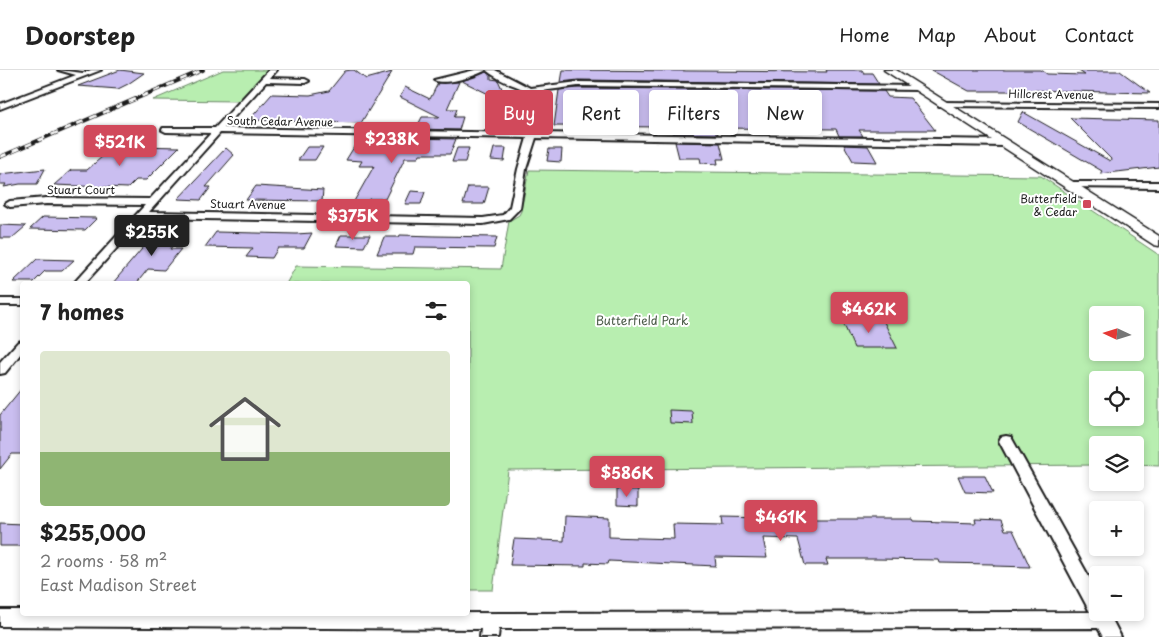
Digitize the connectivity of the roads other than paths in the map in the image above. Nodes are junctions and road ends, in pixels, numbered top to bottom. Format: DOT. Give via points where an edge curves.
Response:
graph roads {
  1 [pos="62,70"];
  2 [pos="97,70"];
  3 [pos="273,70"];
  4 [pos="483,70"];
  5 [pos="490,70"];
  6 [pos="889,70"];
  7 [pos="84,75"];
  8 [pos="264,80"];
  9 [pos="438,80"];
  10 [pos="305,81"];
  11 [pos="917,88"];
  12 [pos="528,90"];
  13 [pos="942,104"];
  14 [pos="0,106"];
  15 [pos="1159,106"];
  16 [pos="166,130"];
  17 [pos="216,131"];
  18 [pos="532,136"];
  19 [pos="1004,143"];
  20 [pos="1070,185"];
  21 [pos="1159,185"];
  22 [pos="151,202"];
  23 [pos="10,204"];
  24 [pos="140,215"];
  25 [pos="1159,242"];
  26 [pos="81,281"];
  27 [pos="0,302"];
  28 [pos="20,302"];
  29 [pos="20,347"];
  30 [pos="0,370"];
  31 [pos="1006,441"];
  32 [pos="1089,594"];
  33 [pos="1089,614"];
  34 [pos="0,618"];
  35 [pos="1104,621"];
  36 [pos="490,629"];
  37 [pos="1112,637"];
  1 -- 7 [label="street"];
  2 -- 7 [label="street"];
  3 -- 8 [label="street"];
  4 -- 9 [label="street"];
  5 -- 12 [label="street"];
  6 -- 11 [label="main road"];
  7 -- 14 [label="street"];
  8 -- 10 [label="street"];
  8 -- 17 [label="street"];
  11 -- 12 [label="street" via="572,84"];
  11 -- 13 [label="main road"];
  13 -- 15 [label="street, Hillcrest Avenue"];
  13 -- 19 [label="main road"];
  16 -- 17 [label="street, South Cedar Avenue"];
  17 -- 18 [label="street, South Cedar Avenue"];
  17 -- 22 [label="street"];
  18 -- 19 [label="street, South Cedar Avenue"];
  18 -- 24 [label="street, Stuart Avenue" via="515,208 506,217 483,220"];
  19 -- 20 [label="main road"];
  20 -- 21 [label="street"];
  20 -- 25 [label="main road"];
  22 -- 23 [label="street, Stuart Court"];
  22 -- 24 [label="street"];
  24 -- 26 [label="street"];
  27 -- 28 [label="street"];
  29 -- 30 [label="street"];
  31 -- 32 [label="street"];
  33 -- 36 [label="street"];
  34 -- 36 [label="street"];
  35 -- 37 [label="street"];
}
